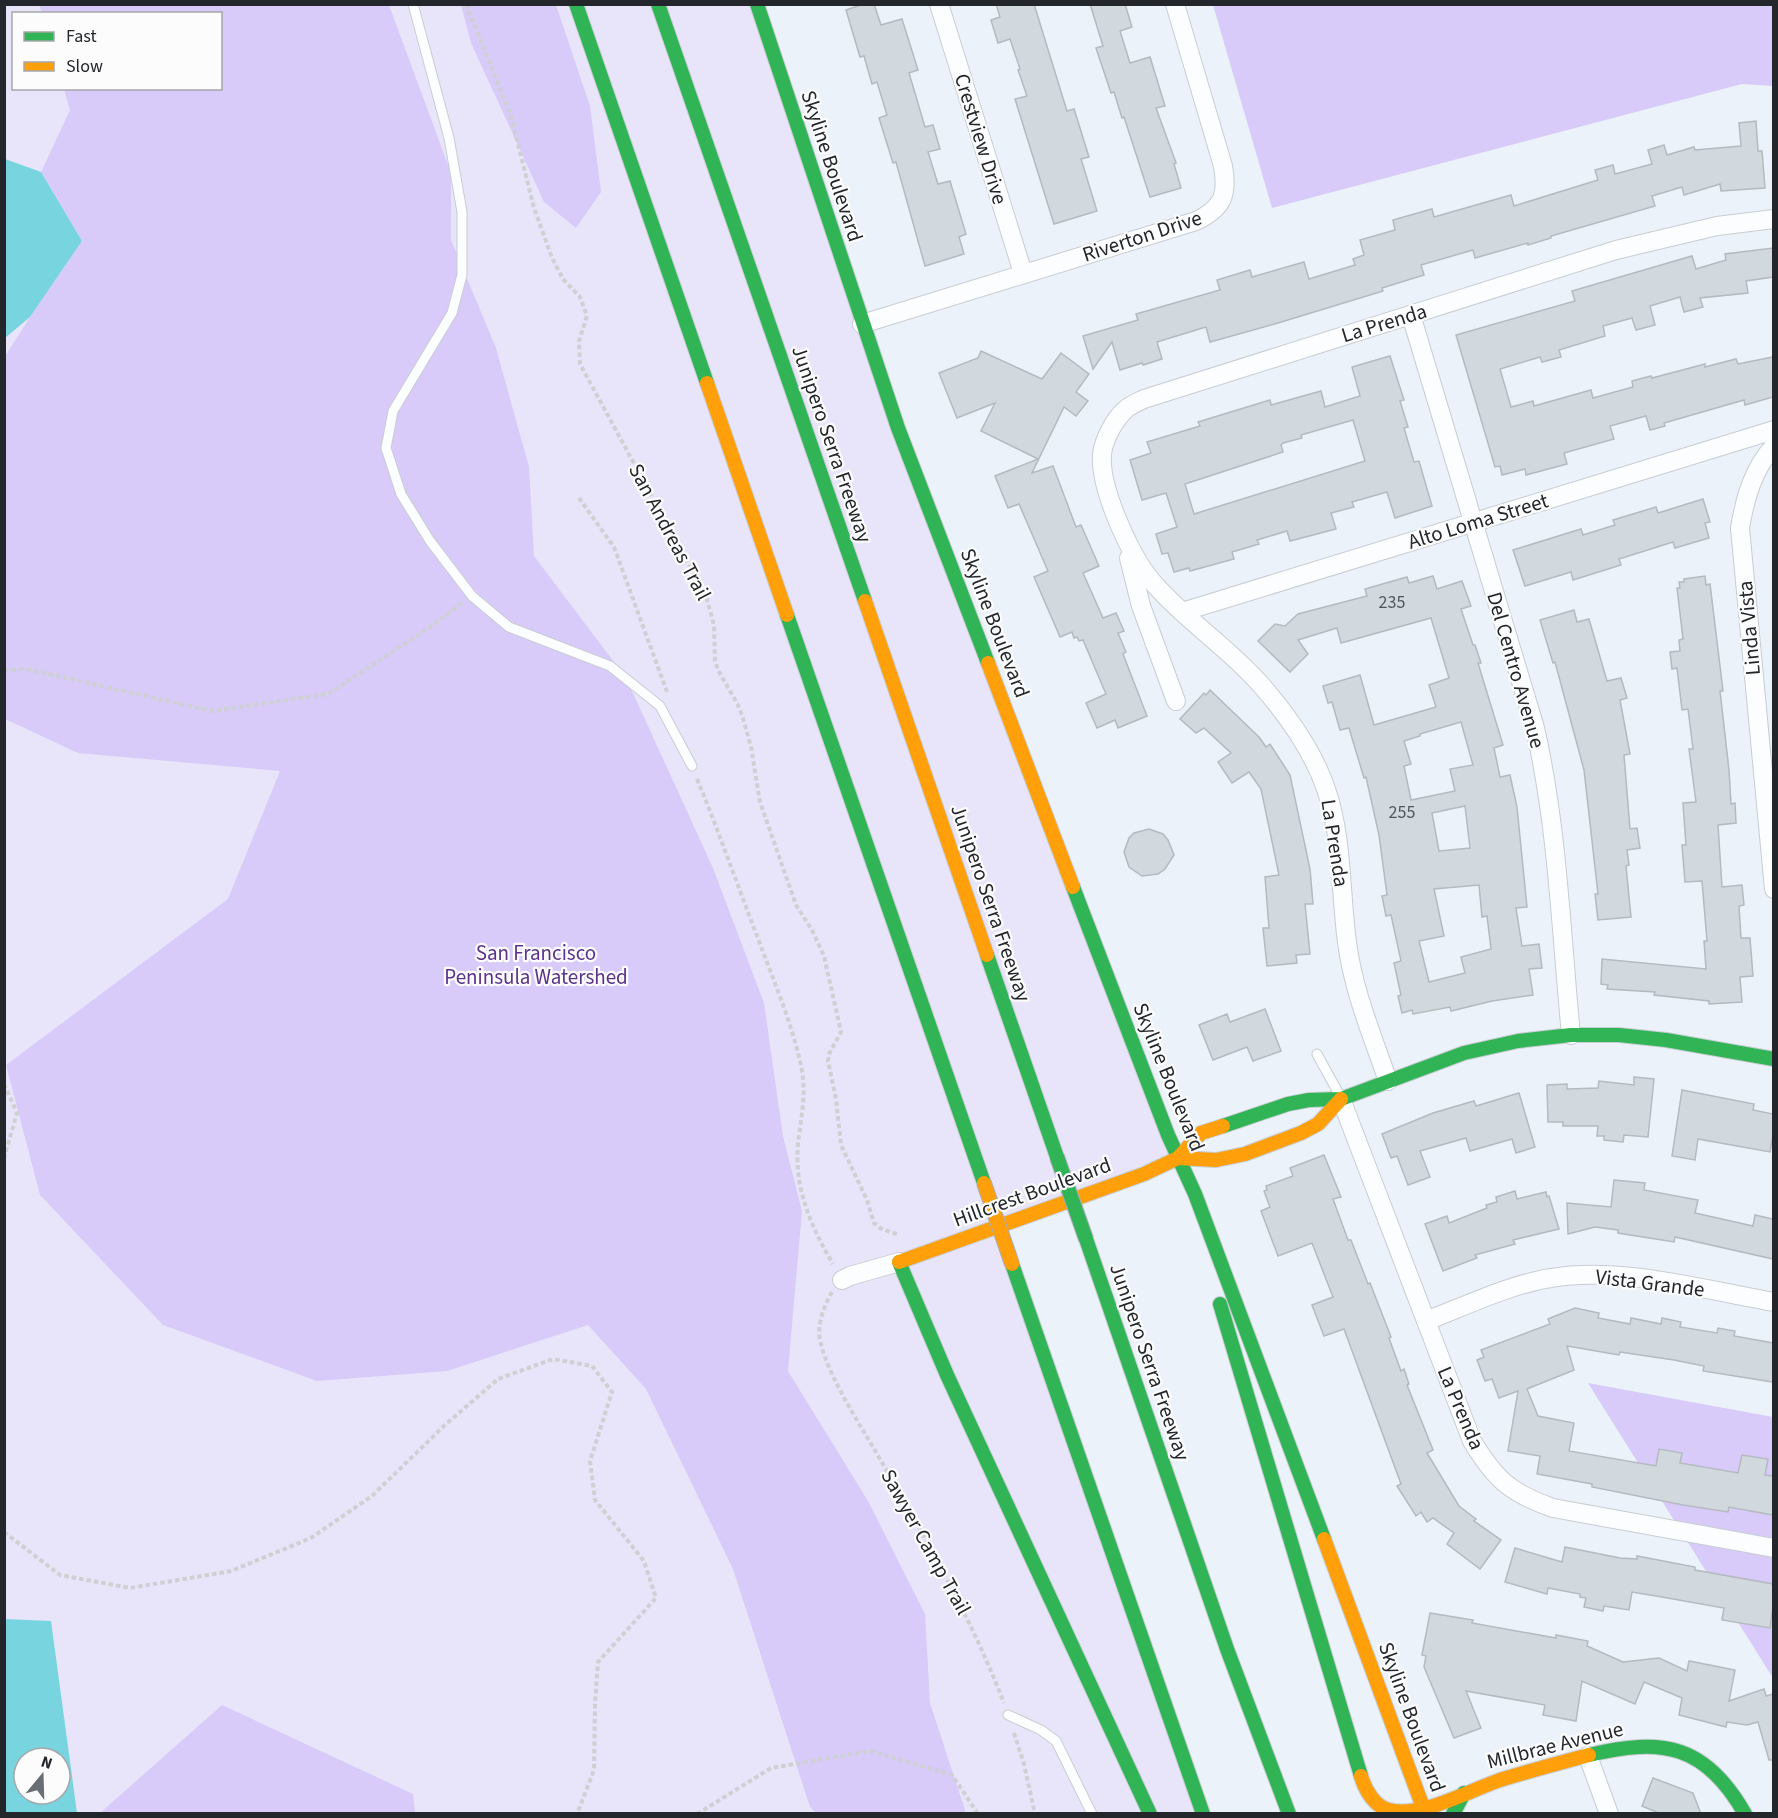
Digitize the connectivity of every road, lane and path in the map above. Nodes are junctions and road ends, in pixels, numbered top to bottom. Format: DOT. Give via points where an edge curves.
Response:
graph roads {
  1 [pos="413,4"];
  2 [pos="466,4"];
  3 [pos="576,4"];
  4 [pos="658,4"];
  5 [pos="757,4"];
  6 [pos="939,4"];
  7 [pos="1175,4"];
  8 [pos="1773,219"];
  9 [pos="1023,273"];
  10 [pos="1411,315"];
  11 [pos="862,324"];
  12 [pos="1773,430"];
  13 [pos="1773,446"];
  14 [pos="579,498"];
  15 [pos="1473,522"];
  16 [pos="1122,530"];
  17 [pos="472,596"];
  18 [pos="1182,612"];
  19 [pos="4,670"];
  20 [pos="670,700"];
  21 [pos="1176,701"];
  22 [pos="692,766"];
  23 [pos="1773,889"];
  24 [pos="1571,1035"];
  25 [pos="1317,1054"];
  26 [pos="1773,1059"];
  27 [pos="1388,1081"];
  28 [pos="4,1084"];
  29 [pos="1341,1099"];
  30 [pos="4,1158"];
  31 [pos="1178,1158"];
  32 [pos="1216,1249"];
  33 [pos="899,1262"];
  34 [pos="842,1280"];
  35 [pos="1773,1302"];
  36 [pos="1426,1320"];
  37 [pos="4,1532"];
  38 [pos="1773,1548"];
  39 [pos="1008,1715"];
  40 [pos="1588,1756"];
  41 [pos="1464,1793"];
  42 [pos="1425,1811"];
  43 [pos="578,1814"];
  44 [pos="697,1814"];
  45 [pos="978,1814"];
  46 [pos="1035,1814"];
  47 [pos="1092,1814"];
  48 [pos="1150,1814"];
  49 [pos="1203,1814"];
  50 [pos="1289,1814"];
  51 [pos="1454,1814"];
  52 [pos="1609,1814"];
  53 [pos="1745,1814"];
  1 -- 17 [label="lane" via="449,138 462,212 462,275 452,313 393,411 386,448 401,494 430,541"];
  2 -- 33 [label="path, San Andreas Trail" via="511,116 534,208 552,258 563,279 580,297 587,316 579,341 580,364 711,609 715,661 743,718 760,802 796,905 812,930 830,979 841,1029 828,1065 841,1145 874,1223 901,1236"];
  3 -- 49 [label="main road, bridge"];
  4 -- 50 [label="main road, Junipero Serra Freeway, bridge" via="1231,1659"];
  5 -- 11 [label="main road, Skyline Boulevard"];
  6 -- 9 [label="street, Crestview Drive"];
  7 -- 9 [label="street, Riverton Drive" via="1223,166 1223,200 1211,214 1196,221"];
  8 -- 10 [label="street, La Prenda" via="1717,226 1616,250"];
  9 -- 11 [label="street, Riverton Drive"];
  10 -- 15 [label="street, Del Centro Avenue"];
  10 -- 16 [label="street, La Prenda" via="1144,399 1125,410 1110,430 1102,453 1104,478"];
  11 -- 31 [label="main road, Skyline Boulevard" via="936,528"];
  12 -- 15 [label="street, Alto Loma Street"];
  13 -- 23 [label="street, Linda Vista" via="1754,475 1744,500 1740,528"];
  14 -- 20 [label="path" via="614,547"];
  15 -- 18 [label="street, Alto Loma Street"];
  15 -- 24 [label="street, Del Centro Avenue" via="1544,770"];
  16 -- 18 [label="street, La Prenda" via="1140,566"];
  16 -- 21 [label="street, La Prenda" via="1141,606"];
  17 -- 19 [label="path" via="328,694 212,711 26,669"];
  17 -- 22 [label="lane" via="509,627 610,666 660,706"];
  18 -- 27 [label="street, La Prenda" via="1260,684 1286,715 1326,788 1342,871 1353,981"];
  22 -- 34 [label="path" via="794,1040 803,1083 798,1157 802,1196 819,1240"];
  24 -- 26 [label="main road, Hillcrest Boulevard" via="1666,1040"];
  24 -- 27 [label="main road, Hillcrest Boulevard" via="1464,1053"];
  25 -- 29 [label="lane"];
  27 -- 29 [label="main road, Hillcrest Boulevard"];
  28 -- 30 [label="path" via="16,1113"];
  29 -- 31 [label="main road, Hillcrest Boulevard" via="1288,1104 1201,1133"];
  29 -- 31 [label="main road, Hillcrest Boulevard" via="1318,1124 1245,1154 1216,1160"];
  29 -- 36 [label="street, La Prenda"];
  31 -- 32 [label="main road, Skyline Boulevard"];
  31 -- 33 [label="main road, Hillcrest Boulevard" via="1144,1174"];
  32 -- 42 [label="main road, Skyline Boulevard"];
  32 -- 42 [label="main road, Skyline Boulevard" via="1210,1271 1363,1784 1374,1801 1387,1810"];
  33 -- 34 [label="street"];
  33 -- 48 [label="main road" via="947,1375"];
  34 -- 39 [label="path, Sawyer Camp Trail" via="832,1292 822,1318 820,1334 826,1357 969,1621"];
  35 -- 36 [label="street, Vista Grande" via="1599,1274 1551,1278"];
  36 -- 38 [label="street, La Prenda" via="1472,1441 1504,1484 1527,1499 1552,1508"];
  37 -- 43 [label="path" via="60,1575 130,1588 231,1570 310,1538 372,1496 498,1379 553,1359 592,1366 612,1392 590,1461 595,1500 644,1561 656,1598 598,1662 594,1770"];
  39 -- 46 [label="path, Sawyer Camp Trail"];
  39 -- 47 [label="lane" via="1056,1741"];
  40 -- 41 [label="main road, Millbrae Avenue"];
  40 -- 52 [label="street"];
  40 -- 53 [label="main road, Millbrae Avenue" via="1641,1745 1690,1755 1713,1769"];
  41 -- 42 [label="main road, Millbrae Avenue"];
  41 -- 51 [label="main road"];
  44 -- 45 [label="path" via="771,1768 870,1751 952,1775"];
}
